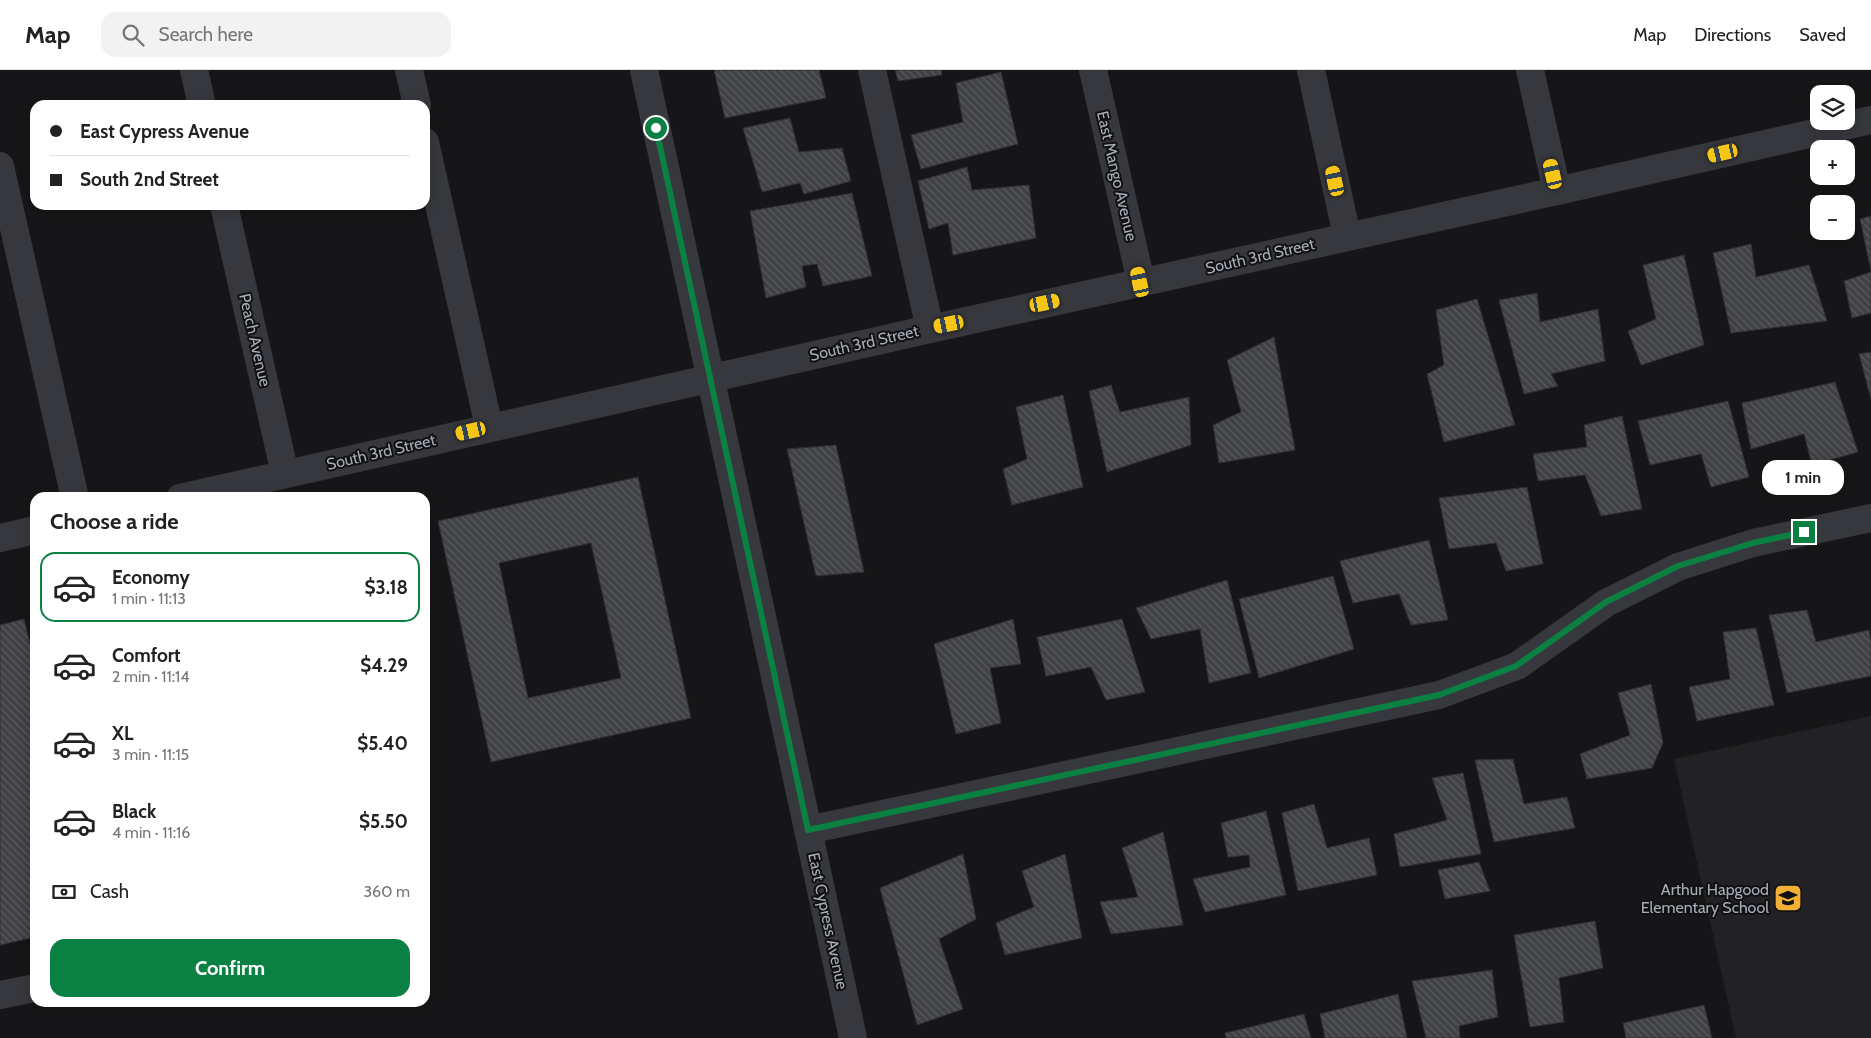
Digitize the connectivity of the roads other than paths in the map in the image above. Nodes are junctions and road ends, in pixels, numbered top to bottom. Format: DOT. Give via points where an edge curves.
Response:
graph roads {
  1 [pos="194,70"];
  2 [pos="409,70"];
  3 [pos="644,70"];
  4 [pos="872,70"];
  5 [pos="1093,70"];
  6 [pos="1311,70"];
  7 [pos="1530,70"];
  8 [pos="201,100"];
  9 [pos="416,100"];
  10 [pos="1871,120"];
  11 [pos="430,164"];
  12 [pos="0,166"];
  13 [pos="1557,191"];
  14 [pos="225,210"];
  15 [pos="1347,236"];
  16 [pos="1140,282"];
  17 [pos="930,329"];
  18 [pos="711,378"];
  19 [pos="489,427"];
  20 [pos="285,474"];
  21 [pos="74,492"];
  22 [pos="206,492"];
  23 [pos="1871,518"];
  24 [pos="30,531"];
  25 [pos="0,538"];
  26 [pos="808,830"];
  27 [pos="30,989"];
  28 [pos="0,995"];
  29 [pos="853,1038"];
  1 -- 8 [label="street"];
  2 -- 9 [label="street"];
  3 -- 18 [label="street, East Cypress Avenue"];
  4 -- 17 [label="street"];
  5 -- 16 [label="street, East Mango Avenue"];
  6 -- 15 [label="street"];
  7 -- 13 [label="street"];
  10 -- 13 [label="street, South 3rd Street"];
  11 -- 19 [label="street"];
  12 -- 21 [label="street"];
  13 -- 15 [label="street, South 3rd Street"];
  14 -- 20 [label="street, Peach Avenue"];
  15 -- 16 [label="street, South 3rd Street"];
  16 -- 17 [label="street, South 3rd Street"];
  17 -- 18 [label="street, South 3rd Street"];
  18 -- 19 [label="street, South 3rd Street"];
  18 -- 26 [label="street, East Cypress Avenue"];
  19 -- 20 [label="street, South 3rd Street"];
  20 -- 22 [label="street, South 3rd Street"];
  23 -- 26 [label="street" via="1753,543 1678,566 1606,602 1516,666 1439,695"];
  24 -- 25 [label="street"];
  26 -- 29 [label="street, East Cypress Avenue"];
  27 -- 28 [label="street"];
}
